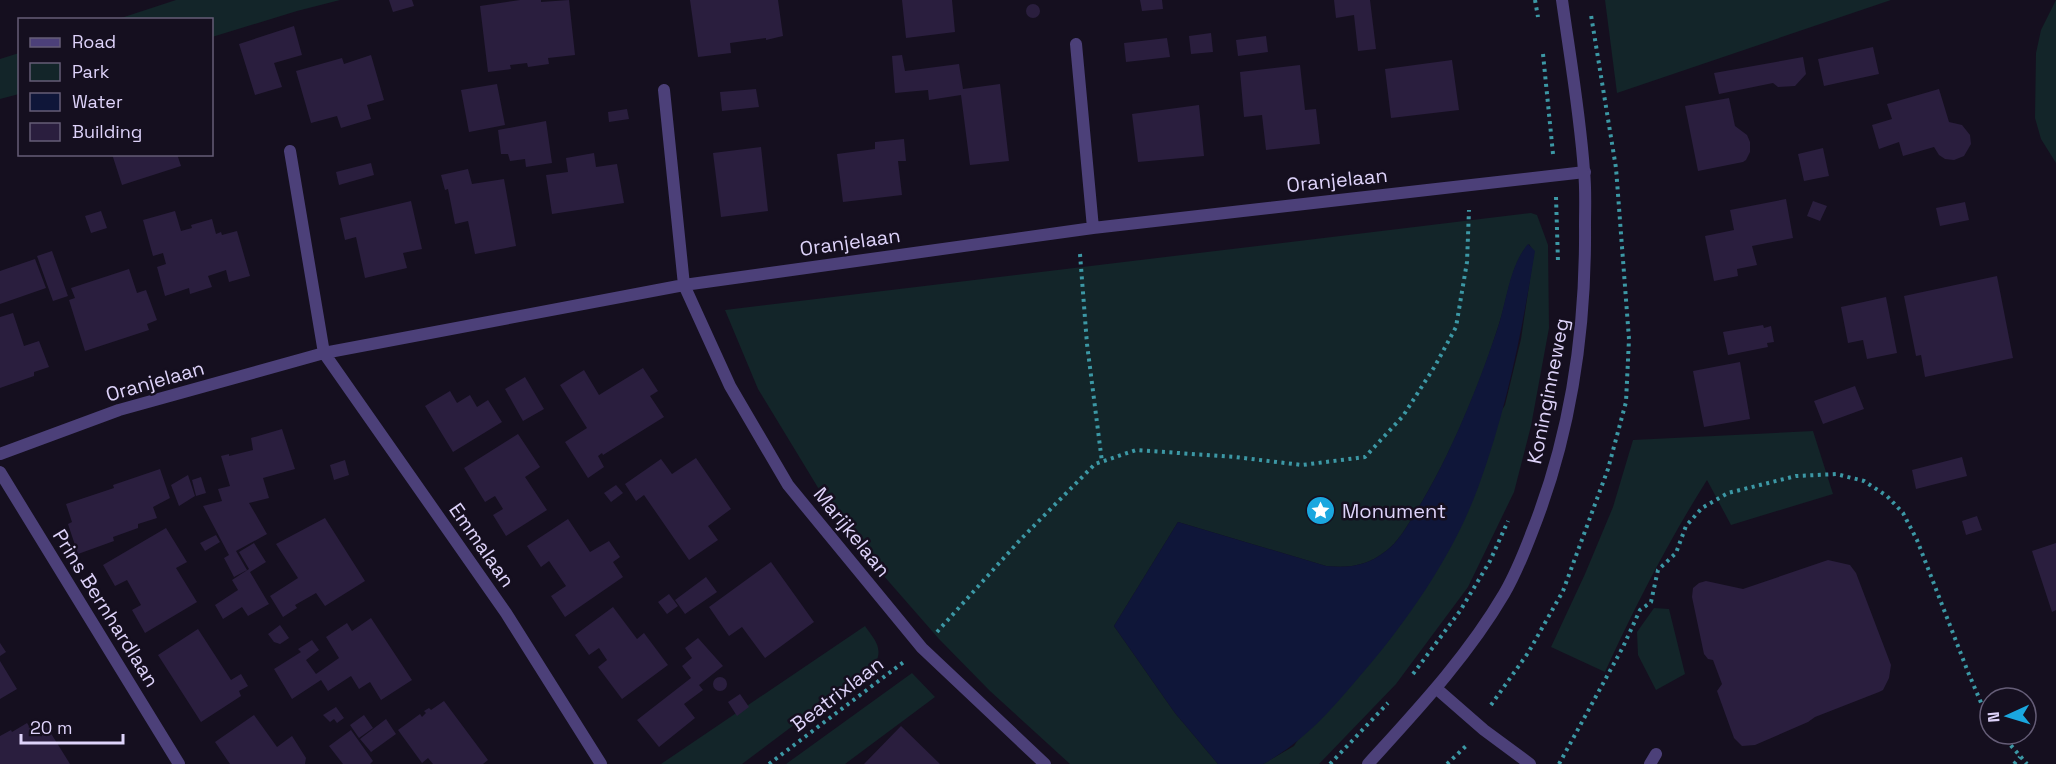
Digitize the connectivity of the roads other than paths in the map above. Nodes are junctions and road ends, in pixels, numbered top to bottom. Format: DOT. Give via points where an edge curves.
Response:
graph roads {
  1 [pos="1562,0"];
  2 [pos="1076,44"];
  3 [pos="664,90"];
  4 [pos="290,151"];
  5 [pos="1584,172"];
  6 [pos="1093,228"];
  7 [pos="684,285"];
  8 [pos="324,353"];
  9 [pos="0,454"];
  10 [pos="0,472"];
  11 [pos="1437,689"];
  12 [pos="180,764"];
  13 [pos="601,764"];
  14 [pos="1045,764"];
  15 [pos="1368,764"];
  16 [pos="1530,764"];
  1 -- 5 [label="street, Koninginneweg"];
  2 -- 6 [label="street"];
  3 -- 7 [label="street"];
  4 -- 8 [label="street"];
  5 -- 6 [label="street, Oranjelaan"];
  5 -- 11 [label="street, Koninginneweg" via="1583,317 1574,384 1553,475 1505,593"];
  6 -- 7 [label="street, Oranjelaan"];
  7 -- 8 [label="street, Oranjelaan"];
  7 -- 14 [label="street, Marijkelaan" via="730,386 788,485 922,648"];
  8 -- 9 [label="street, Oranjelaan" via="119,410"];
  8 -- 13 [label="street, Emmalaan" via="506,613"];
  10 -- 12 [label="street, Prins Bernhardlaan"];
  11 -- 15 [label="street, Koninginneweg"];
  11 -- 16 [label="street"];
}
